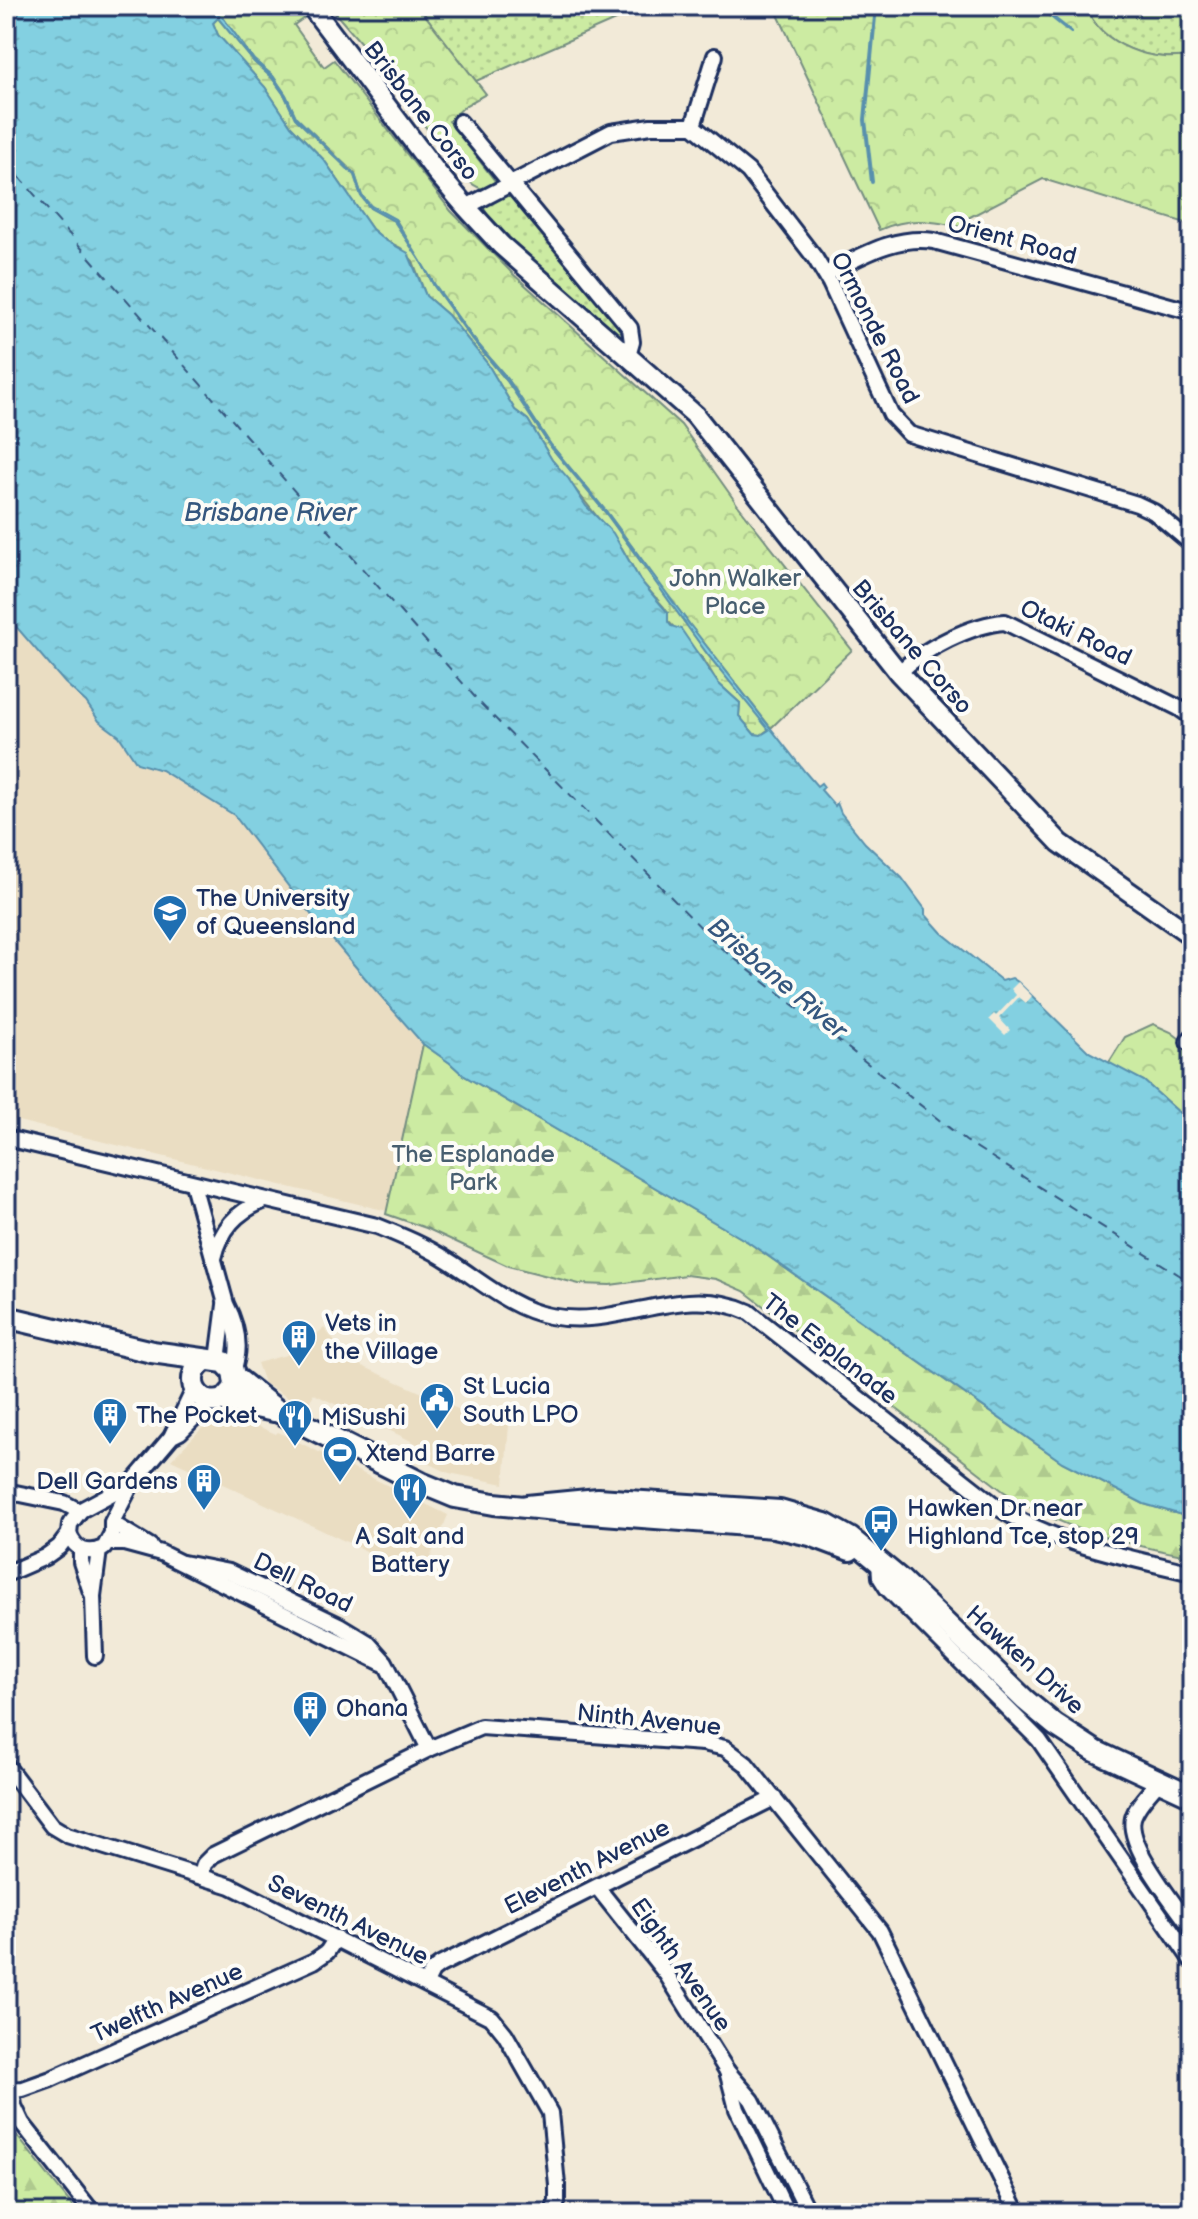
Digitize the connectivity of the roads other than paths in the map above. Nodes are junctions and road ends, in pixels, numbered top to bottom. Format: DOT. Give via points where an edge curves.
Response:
graph roads {
  1 [pos="311,6"];
  2 [pos="715,56"];
  3 [pos="460,122"];
  4 [pos="693,126"];
  5 [pos="511,182"];
  6 [pos="466,207"];
  7 [pos="825,274"];
  8 [pos="1192,312"];
  9 [pos="628,356"];
  10 [pos="1192,544"];
  11 [pos="899,673"];
  12 [pos="1192,717"];
  13 [pos="1192,936"];
  14 [pos="6,1138"];
  15 [pos="193,1184"];
  16 [pos="263,1200"];
  17 [pos="214,1260"];
  18 [pos="6,1317"];
  19 [pos="152,1352"];
  20 [pos="222,1367"];
  21 [pos="205,1393"];
  22 [pos="279,1412"];
  23 [pos="132,1483"];
  24 [pos="6,1491"];
  25 [pos="76,1519"];
  26 [pos="112,1522"];
  27 [pos="103,1547"];
  28 [pos="81,1550"];
  29 [pos="161,1553"];
  30 [pos="45,1557"];
  31 [pos="879,1563"];
  32 [pos="1192,1573"];
  33 [pos="6,1574"];
  34 [pos="93,1596"];
  35 [pos="95,1656"];
  36 [pos="429,1749"];
  37 [pos="6,1765"];
  38 [pos="1159,1781"];
  39 [pos="1192,1796"];
  40 [pos="774,1798"];
  41 [pos="201,1876"];
  42 [pos="597,1887"];
  43 [pos="1192,1929"];
  44 [pos="336,1938"];
  45 [pos="1192,1961"];
  46 [pos="426,1983"];
  47 [pos="727,2071"];
  48 [pos="9,2090"];
  49 [pos="93,2213"];
  50 [pos="552,2213"];
  51 [pos="787,2213"];
  52 [pos="809,2213"];
  53 [pos="1018,2213"];
  1 -- 6 [label="street, Brisbane Corso"];
  2 -- 4 [label="street"];
  3 -- 5 [label="street, Brisbane Corso"];
  4 -- 5 [label="street" via="611,132"];
  4 -- 7 [label="street, Ormonde Road" via="748,171"];
  5 -- 6 [label="street, Brisbane Corso"];
  5 -- 9 [label="street, Brisbane Corso" via="630,328"];
  6 -- 9 [label="street, Brisbane Corso" via="501,245"];
  7 -- 8 [label="street, Orient Road" via="913,238"];
  7 -- 10 [label="street, Ormonde Road" via="891,415 909,434 1137,504"];
  9 -- 11 [label="street, Brisbane Corso" via="695,415"];
  11 -- 12 [label="street, Otaki Road" via="919,656 986,623 1005,622"];
  11 -- 13 [label="street, Brisbane Corso" via="1060,843"];
  14 -- 15 [label="street, The Esplanade"];
  15 -- 16 [label="street, The Esplanade"];
  15 -- 17 [label="street"];
  16 -- 17 [label="street" via="228,1224"];
  16 -- 32 [label="street, The Esplanade" via="405,1237 530,1312 588,1320 678,1301 732,1305 749,1312 1023,1524 1079,1545"];
  17 -- 20 [label="street" via="226,1304"];
  18 -- 19 [label="main road, Hawken Drive"];
  19 -- 20 [label="main road, Hawken Drive"];
  19 -- 21 [label="main road, Hawken Drive"];
  20 -- 21 [label="main road" via="195,1370"];
  20 -- 21 [label="main road" via="233,1390"];
  20 -- 22 [label="main road, Hawken Drive"];
  21 -- 22 [label="main road, Hawken Drive"];
  21 -- 23 [label="street" via="180,1432"];
  22 -- 31 [label="main road, Hawken Drive" via="443,1493 473,1501 774,1527"];
  23 -- 25 [label="street"];
  23 -- 26 [label="street"];
  24 -- 25 [label="street" via="48,1501"];
  25 -- 26 [label="street" via="102,1511"];
  25 -- 28 [label="street"];
  25 -- 30 [label="street" via="59,1547"];
  26 -- 27 [label="street"];
  26 -- 29 [label="street, Dell Road"];
  27 -- 28 [label="street"];
  27 -- 29 [label="street, Dell Road" via="124,1543"];
  27 -- 34 [label="street"];
  28 -- 30 [label="street"];
  28 -- 34 [label="street"];
  29 -- 36 [label="street, Dell Road" via="229,1572 371,1646 388,1668"];
  30 -- 33 [label="street"];
  31 -- 38 [label="main road, Hawken Drive" via="1044,1717 1085,1745"];
  31 -- 45 [label="street" via="887,1588 1039,1740"];
  34 -- 35 [label="street"];
  36 -- 40 [label="street, Ninth Avenue" via="485,1727 712,1744 737,1756"];
  36 -- 41 [label="street, Ninth Avenue" via="213,1855"];
  37 -- 41 [label="street, Seventh Avenue" via="62,1833"];
  38 -- 39 [label="main road, Hawken Drive"];
  38 -- 43 [label="street" via="1135,1813 1132,1833"];
  40 -- 42 [label="street, Eleventh Avenue"];
  40 -- 53 [label="street, Ninth Avenue" via="880,1931"];
  41 -- 44 [label="street, Seventh Avenue"];
  42 -- 46 [label="street, Eleventh Avenue" via="440,1965"];
  42 -- 47 [label="street, Eighth Avenue" via="667,1975"];
  44 -- 46 [label="street, Seventh Avenue"];
  44 -- 48 [label="street, Twelfth Avenue" via="314,1961 51,2079"];
  46 -- 50 [label="street, Seventh Avenue" via="492,2018 544,2098 553,2123 557,2196"];
  47 -- 51 [label="street, Eighth Avenue" via="737,2109"];
  47 -- 52 [label="street, Eighth Avenue" via="755,2106"];
  48 -- 49 [label="street" via="22,2123"];
}
